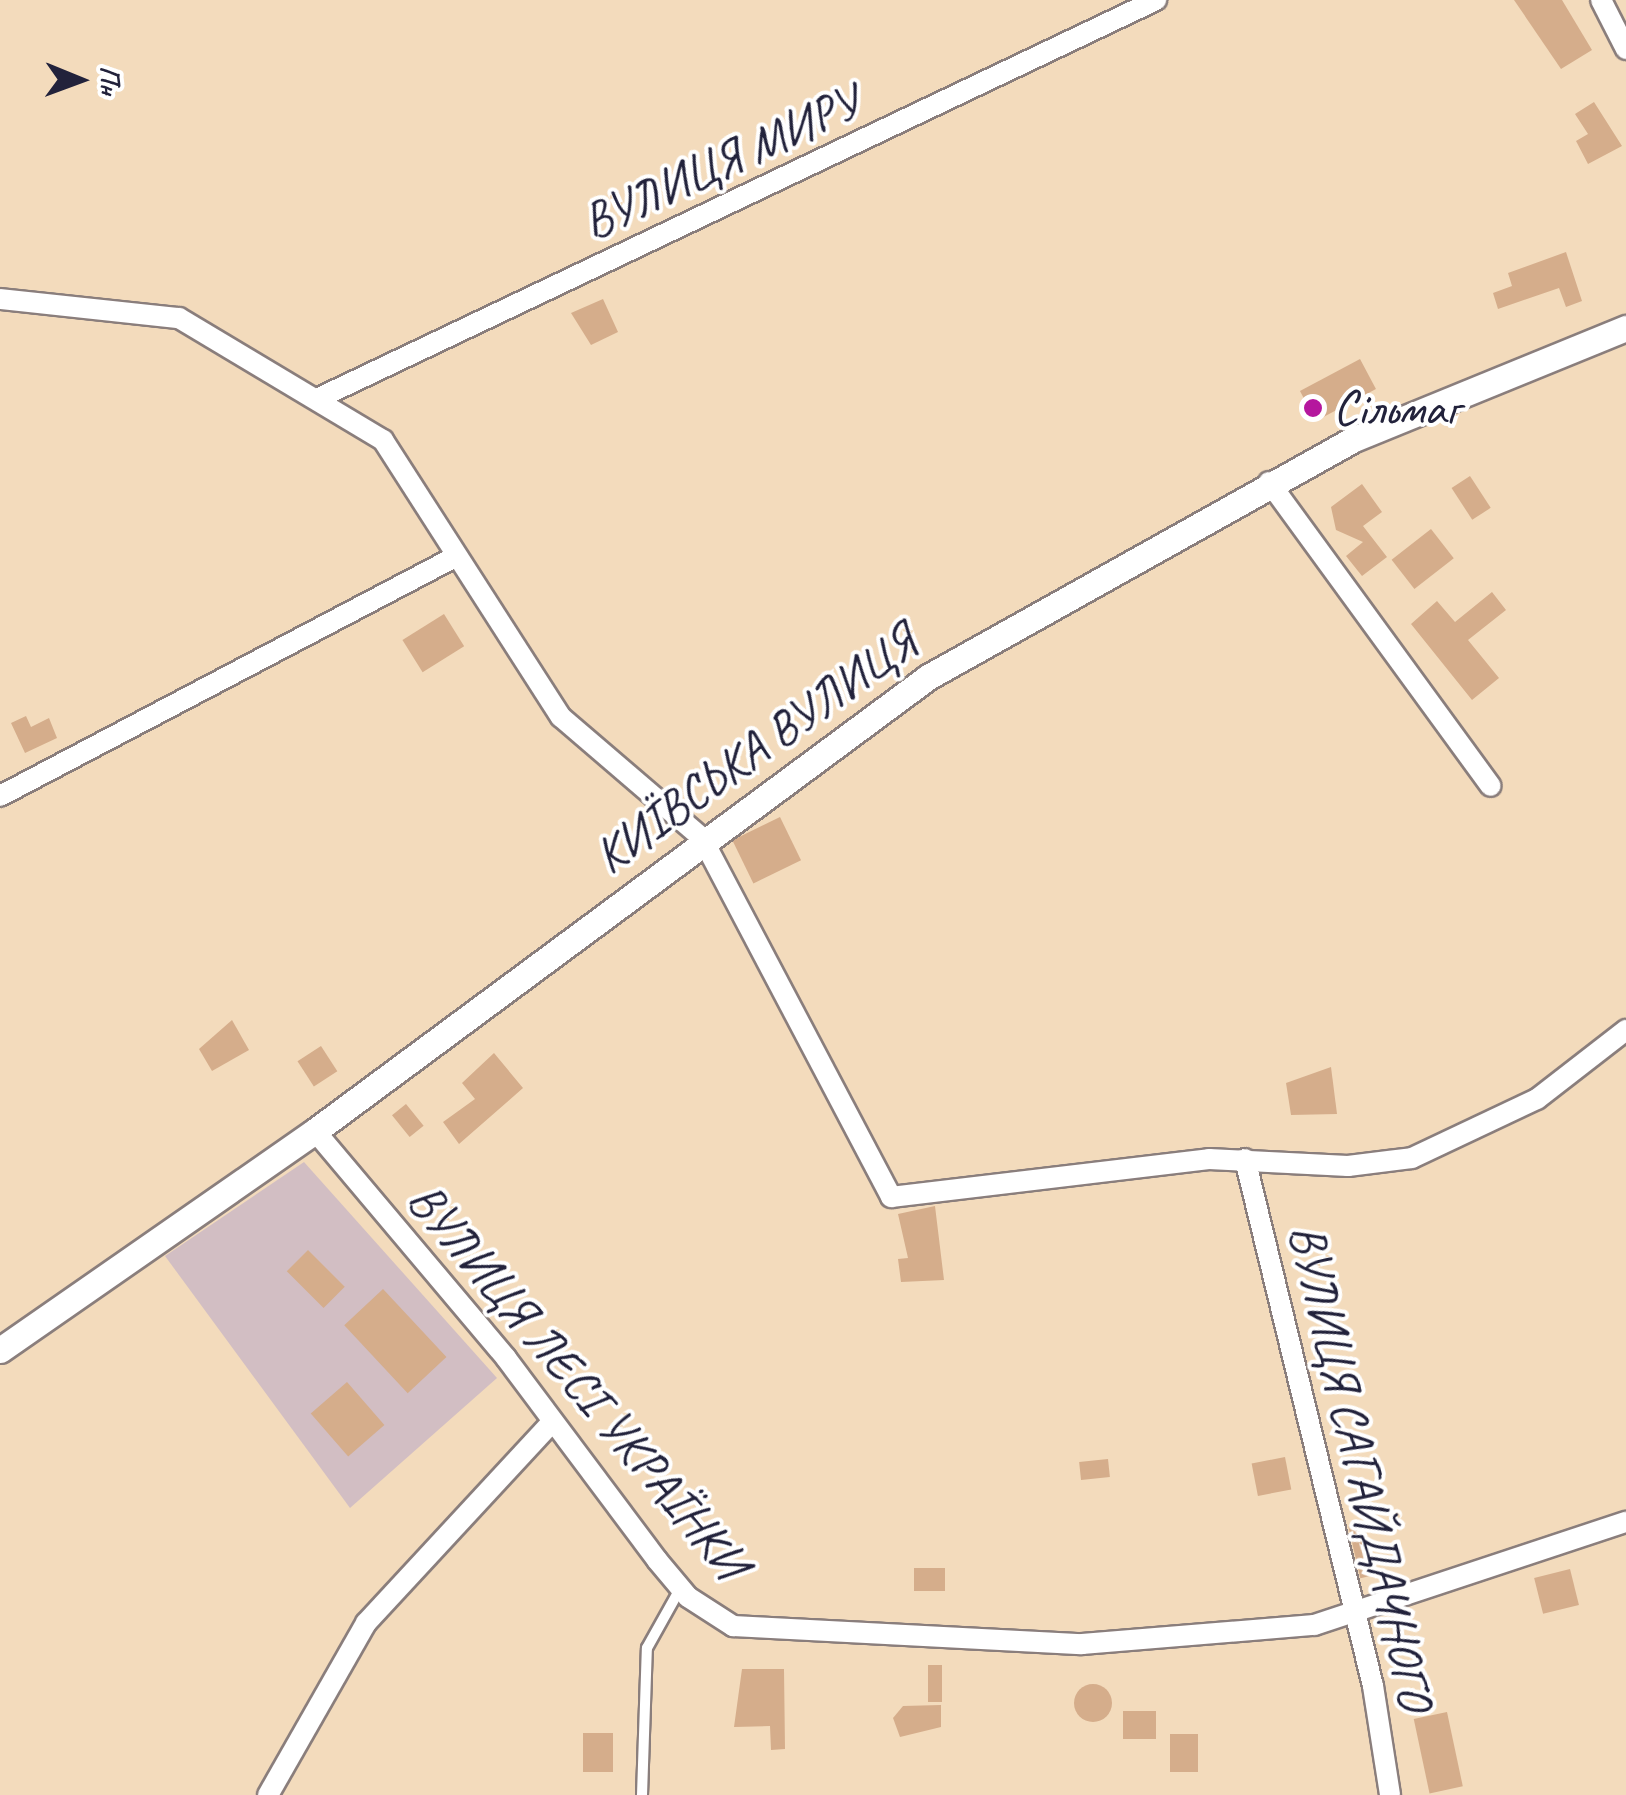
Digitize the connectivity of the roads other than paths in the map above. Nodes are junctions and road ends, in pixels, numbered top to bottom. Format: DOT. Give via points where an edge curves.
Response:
graph roads {
  1 [pos="1156,0"];
  2 [pos="1600,0"];
  3 [pos="1626,50"];
  4 [pos="0,299"];
  5 [pos="1626,328"];
  6 [pos="319,398"];
  7 [pos="1270,482"];
  8 [pos="457,556"];
  9 [pos="1491,786"];
  10 [pos="0,796"];
  11 [pos="702,838"];
  12 [pos="1626,1030"];
  13 [pos="314,1131"];
  14 [pos="1245,1159"];
  15 [pos="0,1350"];
  16 [pos="552,1422"];
  17 [pos="1626,1522"];
  18 [pos="681,1588"];
  19 [pos="1354,1606"];
  20 [pos="268,1795"];
  21 [pos="642,1795"];
  22 [pos="1390,1795"];
  1 -- 6 [label="street, ВУЛИЦЯ МИРУ"];
  2 -- 3 [label="street"];
  4 -- 6 [label="street" via="179,318"];
  5 -- 7 [label="street, КИЇВСЬКА ВУЛИЦЯ"];
  6 -- 8 [label="street" via="383,440 425,492"];
  7 -- 9 [label="street"];
  7 -- 11 [label="street, КИЇВСЬКА ВУЛИЦЯ" via="928,677"];
  8 -- 10 [label="street"];
  8 -- 11 [label="street" via="561,716"];
  11 -- 13 [label="street, КИЇВСЬКА ВУЛИЦЯ"];
  11 -- 14 [label="street" via="890,1197 1058,1172"];
  12 -- 14 [label="street" via="1537,1100 1412,1158 1348,1166"];
  13 -- 15 [label="street, КИЇВСЬКА ВУЛИЦЯ"];
  13 -- 16 [label="street, ВУЛИЦЯ ЛЕСІ УКРАЇНКИ"];
  14 -- 19 [label="street, ВУЛИЦЯ САГАЙДАЧНОГО"];
  16 -- 18 [label="street, ВУЛИЦЯ ЛЕСІ УКРАЇНКИ"];
  16 -- 20 [label="street" via="366,1622"];
  17 -- 19 [label="street, ВУЛИЦЯ ЛЕСІ УКРАЇНКИ"];
  18 -- 19 [label="street, ВУЛИЦЯ ЛЕСІ УКРАЇНКИ" via="708,1614 757,1630 1082,1644 1314,1625"];
  18 -- 21 [label="lane" via="648,1648"];
  19 -- 22 [label="street, ВУЛИЦЯ САГАЙДАЧНОГО"];
}
